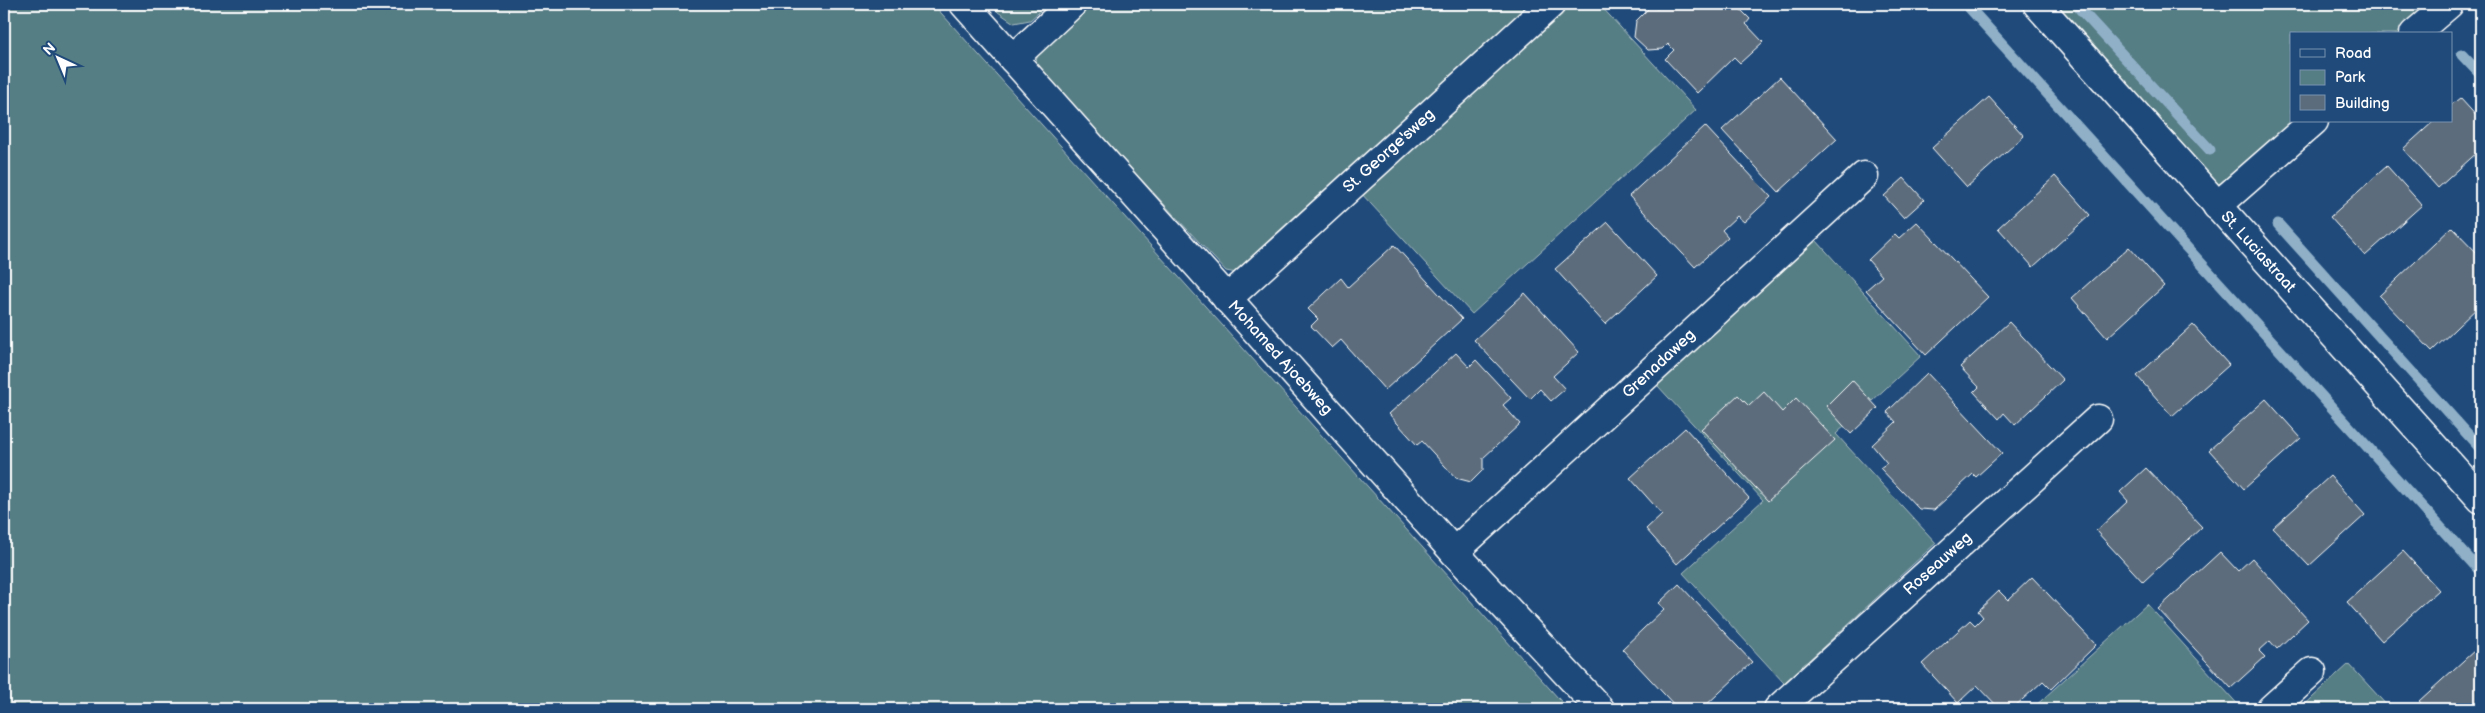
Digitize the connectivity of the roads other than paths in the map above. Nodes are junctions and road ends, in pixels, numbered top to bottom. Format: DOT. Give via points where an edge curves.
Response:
graph roads {
  1 [pos="964,4"];
  2 [pos="1072,4"];
  3 [pos="1551,4"];
  4 [pos="2037,4"];
  5 [pos="2449,4"];
  6 [pos="2416,32"];
  7 [pos="1013,59"];
  8 [pos="2313,122"];
  9 [pos="1864,176"];
  10 [pos="2217,206"];
  11 [pos="1227,299"];
  12 [pos="2098,419"];
  13 [pos="2481,499"];
  14 [pos="1454,552"];
  15 [pos="2312,672"];
  16 [pos="1600,709"];
  17 [pos="1778,709"];
  18 [pos="2271,709"];
  1 -- 7 [label="street, Mohamed Ajoebweg"];
  2 -- 7 [label="street"];
  3 -- 11 [label="street, St. George'sweg"];
  4 -- 10 [label="street, St. Luciastraat"];
  5 -- 6 [label="street"];
  7 -- 11 [label="street, Mohamed Ajoebweg"];
  8 -- 10 [label="street"];
  9 -- 14 [label="street, Grenadaweg"];
  10 -- 13 [label="street, St. Luciastraat"];
  11 -- 14 [label="street, Mohamed Ajoebweg"];
  12 -- 17 [label="street, Roseauweg"];
  14 -- 16 [label="street, Mohamed Ajoebweg"];
  15 -- 18 [label="street"];
}
